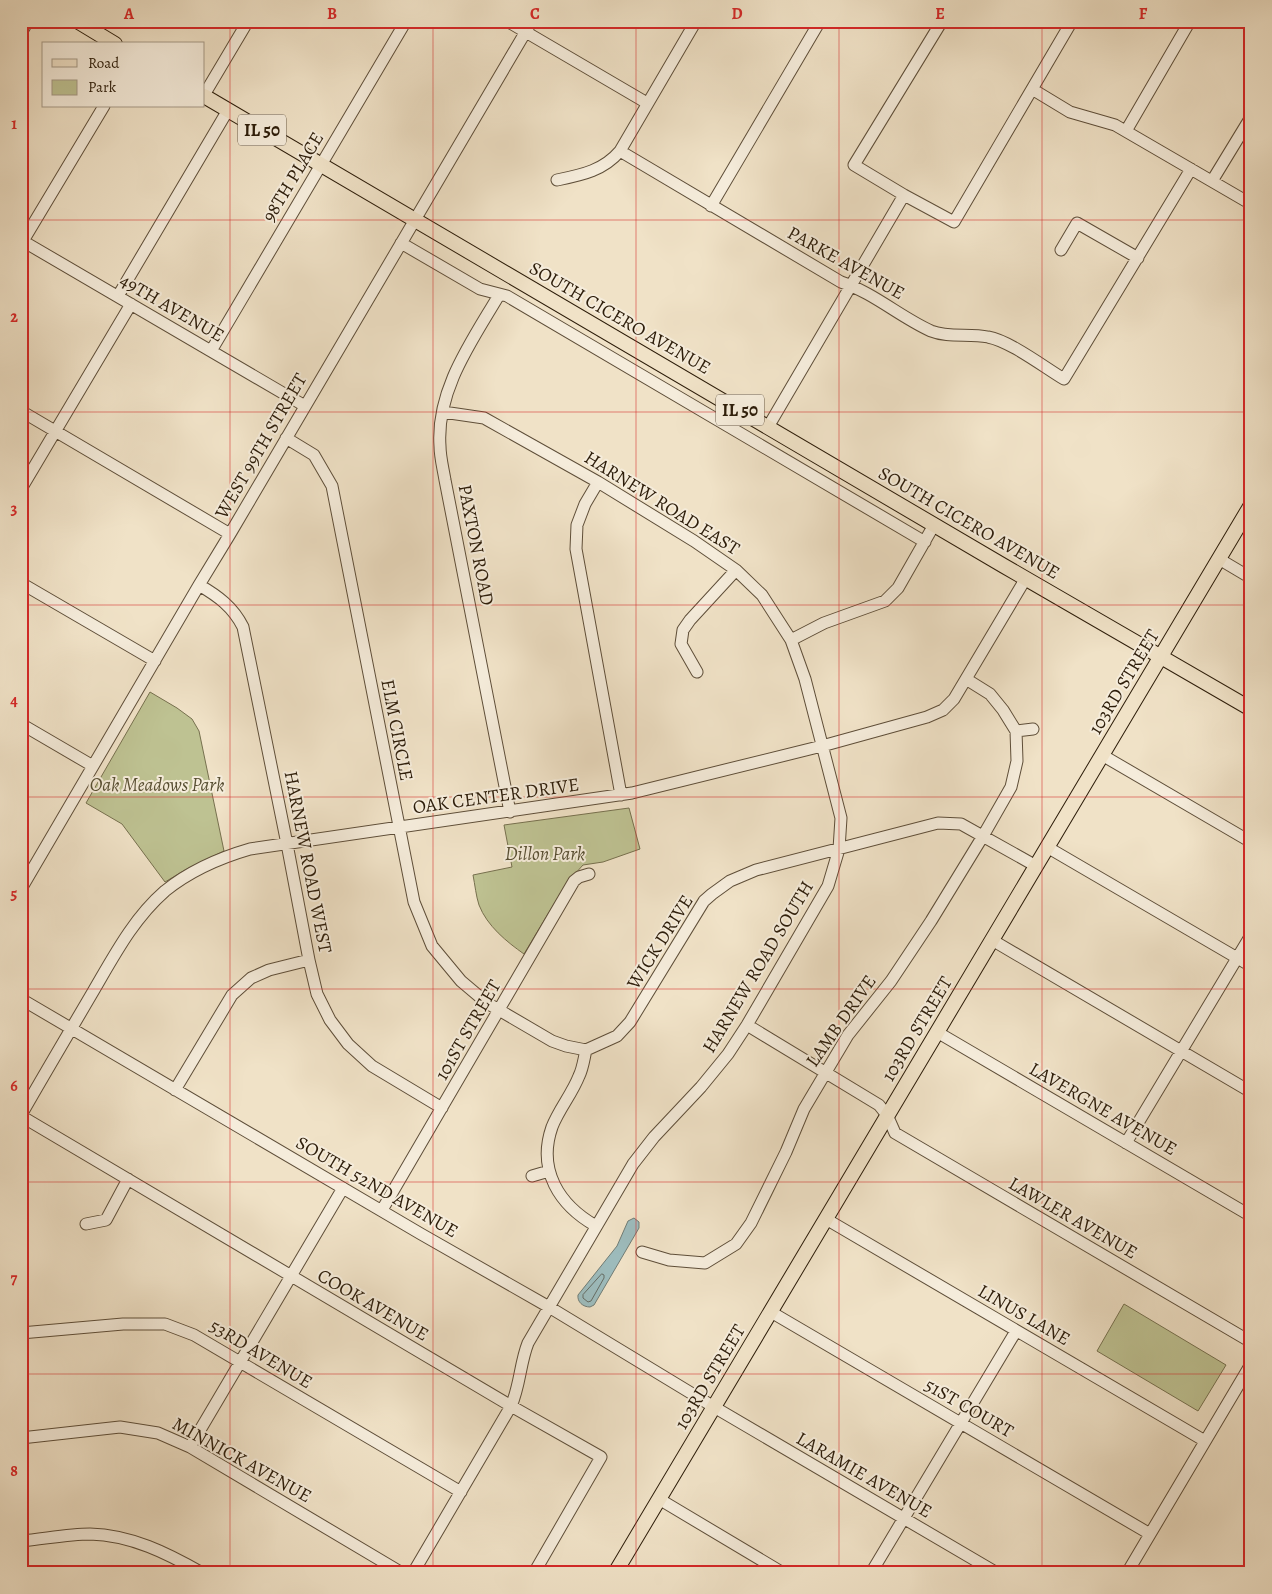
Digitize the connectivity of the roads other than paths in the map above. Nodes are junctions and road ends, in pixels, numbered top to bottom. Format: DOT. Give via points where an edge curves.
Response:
graph roads {
  1 [pos="28,21"];
  2 [pos="248,21"];
  3 [pos="406,21"];
  4 [pos="507,21"];
  5 [pos="532,21"];
  6 [pos="696,21"];
  7 [pos="820,21"];
  8 [pos="942,21"];
  9 [pos="1072,21"];
  10 [pos="1190,21"];
  11 [pos="86,23"];
  12 [pos="525,32"];
  13 [pos="21,33"];
  14 [pos="112,42"];
  15 [pos="1032,89"];
  16 [pos="205,93"];
  17 [pos="205,96"];
  18 [pos="647,103"];
  19 [pos="103,108"];
  20 [pos="228,110"];
  21 [pos="1251,117"];
  22 [pos="1126,131"];
  23 [pos="620,151"];
  24 [pos="321,164"];
  25 [pos="1191,169"];
  26 [pos="557,180"];
  27 [pos="1212,181"];
  28 [pos="904,195"];
  29 [pos="1251,204"];
  30 [pos="712,206"];
  31 [pos="415,220"];
  32 [pos="22,240"];
  33 [pos="401,243"];
  34 [pos="1061,250"];
  35 [pos="1138,258"];
  36 [pos="851,285"];
  37 [pos="498,295"];
  38 [pos="118,296"];
  39 [pos="131,304"];
  40 [pos="211,351"];
  41 [pos="305,406"];
  42 [pos="21,411"];
  43 [pos="442,412"];
  44 [pos="768,427"];
  45 [pos="55,431"];
  46 [pos="286,438"];
  47 [pos="598,482"];
  48 [pos="21,489"];
  49 [pos="1251,505"];
  50 [pos="934,525"];
  51 [pos="230,534"];
  52 [pos="924,542"];
  53 [pos="1219,559"];
  54 [pos="736,570"];
  55 [pos="1026,578"];
  56 [pos="1251,578"];
  57 [pos="21,583"];
  58 [pos="199,585"];
  59 [pos="791,640"];
  60 [pos="1161,656"];
  61 [pos="155,661"];
  62 [pos="697,672"];
  63 [pos="966,679"];
  64 [pos="1251,709"];
  65 [pos="21,724"];
  66 [pos="1033,729"];
  67 [pos="1016,731"];
  68 [pos="822,746"];
  69 [pos="1102,755"];
  70 [pos="93,766"];
  71 [pos="621,795"];
  72 [pos="510,812"];
  73 [pos="399,828"];
  74 [pos="983,836"];
  75 [pos="1251,842"];
  76 [pos="287,844"];
  77 [pos="1047,847"];
  78 [pos="838,849"];
  79 [pos="1036,866"];
  80 [pos="26,872"];
  81 [pos="589,874"];
  82 [pos="21,889"];
  83 [pos="1251,935"];
  84 [pos="992,940"];
  85 [pos="1237,958"];
  86 [pos="308,960"];
  87 [pos="1251,966"];
  88 [pos="21,999"];
  89 [pos="499,1011"];
  90 [pos="747,1025"];
  91 [pos="71,1029"];
  92 [pos="937,1032"];
  93 [pos="586,1050"];
  94 [pos="1181,1050"];
  95 [pos="826,1072"];
  96 [pos="175,1090"];
  97 [pos="1251,1092"];
  98 [pos="442,1108"];
  99 [pos="888,1115"];
  100 [pos="21,1116"];
  101 [pos="1126,1143"];
  102 [pos="549,1171"];
  103 [pos="532,1176"];
  104 [pos="128,1179"];
  105 [pos="343,1188"];
  106 [pos="382,1210"];
  107 [pos="1251,1216"];
  108 [pos="826,1220"];
  109 [pos="86,1224"];
  110 [pos="596,1226"];
  111 [pos="642,1252"];
  112 [pos="292,1277"];
  113 [pos="549,1307"];
  114 [pos="771,1312"];
  115 [pos="1016,1331"];
  116 [pos="21,1333"];
  117 [pos="1251,1342"];
  118 [pos="240,1362"];
  119 [pos="1251,1364"];
  120 [pos="511,1406"];
  121 [pos="714,1407"];
  122 [pos="960,1424"];
  123 [pos="21,1438"];
  124 [pos="1204,1442"];
  125 [pos="190,1447"];
  126 [pos="461,1492"];
  127 [pos="659,1500"];
  128 [pos="904,1518"];
  129 [pos="1150,1534"];
  130 [pos="21,1541"];
  131 [pos="1251,1567"];
  132 [pos="202,1573"];
  133 [pos="402,1573"];
  134 [pos="413,1573"];
  135 [pos="534,1573"];
  136 [pos="615,1573"];
  137 [pos="783,1573"];
  138 [pos="872,1573"];
  139 [pos="997,1573"];
  140 [pos="1127,1573"];
  141 [pos="1247,1573"];
  1 -- 13 [label="street"];
  2 -- 16 [label="street"];
  3 -- 24 [label="street, 98TH PLACE"];
  4 -- 12 [label="street"];
  5 -- 12 [label="street, WEST 99TH STREET"];
  6 -- 18 [label="street"];
  7 -- 30 [label="street"];
  8 -- 28 [label="street" via="854,165"];
  9 -- 15 [label="street"];
  10 -- 22 [label="street"];
  11 -- 14 [label="main road"];
  12 -- 18 [label="street"];
  12 -- 31 [label="street, WEST 99TH STREET"];
  15 -- 22 [label="street" via="1070,112"];
  15 -- 28 [label="street" via="954,222"];
  17 -- 20 [label="main road, SOUTH CICERO AVENUE / IL 50"];
  18 -- 23 [label="street"];
  19 -- 32 [label="street"];
  20 -- 24 [label="main road, SOUTH CICERO AVENUE / IL 50"];
  20 -- 38 [label="street"];
  21 -- 27 [label="street"];
  22 -- 25 [label="street"];
  23 -- 26 [label="street" via="603,166 587,174"];
  23 -- 30 [label="street, PARKE AVENUE"];
  24 -- 31 [label="main road, SOUTH CICERO AVENUE / IL 50"];
  24 -- 40 [label="street, 98TH PLACE"];
  25 -- 27 [label="street"];
  25 -- 35 [label="street"];
  27 -- 29 [label="street"];
  28 -- 36 [label="street"];
  30 -- 36 [label="street, PARKE AVENUE"];
  31 -- 33 [label="street, WEST 99TH STREET"];
  31 -- 44 [label="main road, SOUTH CICERO AVENUE / IL 50"];
  32 -- 38 [label="street, 49TH AVENUE"];
  33 -- 37 [label="street, SOUTH CICERO AVENUE" via="480,289"];
  33 -- 41 [label="street, WEST 99TH STREET"];
  34 -- 35 [label="street" via="1077,223"];
  35 -- 36 [label="street, PARKE AVENUE" via="1064,379 1002,342 988,337 934,332"];
  36 -- 44 [label="street"];
  37 -- 43 [label="street, PAXTON ROAD" via="452,379"];
  37 -- 52 [label="street, SOUTH CICERO AVENUE" via="507,296"];
  38 -- 39 [label="street, 49TH AVENUE"];
  39 -- 40 [label="street, 49TH AVENUE"];
  39 -- 45 [label="street"];
  40 -- 41 [label="street, 49TH AVENUE"];
  41 -- 46 [label="street, WEST 99TH STREET"];
  42 -- 45 [label="street"];
  43 -- 47 [label="street, HARNEW ROAD EAST" via="484,418"];
  43 -- 72 [label="street, PAXTON ROAD" via="440,445 445,480"];
  44 -- 50 [label="main road, SOUTH CICERO AVENUE / IL 50"];
  45 -- 48 [label="street"];
  45 -- 51 [label="street"];
  46 -- 51 [label="street, WEST 99TH STREET"];
  46 -- 73 [label="street, ELM CIRCLE" via="314,455 332,486"];
  47 -- 54 [label="street, HARNEW ROAD EAST"];
  47 -- 71 [label="street" via="577,526 576,549"];
  49 -- 53 [label="main road, 103RD STREET"];
  50 -- 52 [label="street"];
  50 -- 55 [label="main road, SOUTH CICERO AVENUE / IL 50"];
  51 -- 58 [label="street, WEST 99TH STREET"];
  52 -- 59 [label="street" via="898,588 885,602 824,623"];
  53 -- 56 [label="street"];
  53 -- 60 [label="main road, 103RD STREET"];
  54 -- 59 [label="street, HARNEW ROAD EAST" via="762,595"];
  54 -- 62 [label="street" via="683,630 681,644"];
  55 -- 60 [label="main road, SOUTH CICERO AVENUE / IL 50"];
  55 -- 63 [label="street, OAK CENTER DRIVE"];
  57 -- 61 [label="street"];
  58 -- 61 [label="street, WEST 99TH STREET"];
  58 -- 76 [label="street, HARNEW ROAD WEST" via="229,606 243,627"];
  59 -- 68 [label="street, HARNEW ROAD EAST"];
  60 -- 64 [label="main road, SOUTH CICERO AVENUE / IL 50"];
  60 -- 69 [label="main road, 103RD STREET"];
  61 -- 70 [label="street, WEST 99TH STREET"];
  63 -- 67 [label="street, LAMB DRIVE" via="990,694"];
  63 -- 68 [label="street, OAK CENTER DRIVE" via="943,710"];
  65 -- 70 [label="street"];
  66 -- 67 [label="street"];
  67 -- 74 [label="street, LAMB DRIVE" via="1017,761 1011,787"];
  68 -- 71 [label="street, OAK CENTER DRIVE"];
  68 -- 78 [label="street, HARNEW ROAD SOUTH" via="841,818"];
  69 -- 75 [label="street"];
  69 -- 77 [label="main road, 103RD STREET"];
  70 -- 80 [label="street, WEST 99TH STREET"];
  71 -- 72 [label="street, OAK CENTER DRIVE"];
  72 -- 73 [label="street, OAK CENTER DRIVE"];
  73 -- 76 [label="street, OAK CENTER DRIVE"];
  73 -- 89 [label="street, ELM CIRCLE" via="414,902 432,946 461,981"];
  74 -- 78 [label="street, WICK DRIVE" via="960,824 938,823"];
  74 -- 79 [label="street, WICK DRIVE"];
  74 -- 95 [label="street, LAMB DRIVE" via="916,943 848,1036"];
  76 -- 86 [label="street, HARNEW ROAD WEST"];
  76 -- 91 [label="street, OAK CENTER DRIVE" via="250,849 211,862 165,891 126,935"];
  77 -- 79 [label="main road, 103RD STREET"];
  77 -- 85 [label="street"];
  78 -- 90 [label="street, HARNEW ROAD SOUTH" via="828,886"];
  78 -- 93 [label="street, WICK DRIVE" via="756,870 716,890 704,901 630,1022 617,1036"];
  79 -- 84 [label="main road, 103RD STREET"];
  80 -- 82 [label="street, WEST 99TH STREET"];
  81 -- 89 [label="street, 101ST STREET" via="579,876 574,882"];
  83 -- 85 [label="street"];
  84 -- 92 [label="main road, 103RD STREET"];
  84 -- 94 [label="street"];
  85 -- 87 [label="street"];
  85 -- 94 [label="street"];
  86 -- 96 [label="street" via="251,978 232,995"];
  86 -- 98 [label="street, HARNEW ROAD WEST" via="317,994 330,1020 348,1044 372,1066"];
  88 -- 91 [label="street, SOUTH 52ND AVENUE"];
  89 -- 93 [label="street, ELM CIRCLE" via="552,1042"];
  89 -- 98 [label="street, 101ST STREET"];
  90 -- 95 [label="street, LAWLER AVENUE"];
  90 -- 110 [label="street, HARNEW ROAD SOUTH" via="701,1087 633,1164"];
  91 -- 96 [label="street, SOUTH 52ND AVENUE"];
  91 -- 100 [label="street, OAK CENTER DRIVE"];
  92 -- 99 [label="main road, 103RD STREET"];
  92 -- 101 [label="street, LAVERGNE AVENUE"];
  93 -- 102 [label="street" via="580,1074 550,1133"];
  94 -- 97 [label="street"];
  94 -- 101 [label="street"];
  95 -- 99 [label="street, LAWLER AVENUE" via="879,1105"];
  95 -- 111 [label="street, LAMB DRIVE" via="804,1109 751,1223 736,1244 705,1263 669,1260"];
  96 -- 105 [label="street, SOUTH 52ND AVENUE"];
  98 -- 106 [label="street, 101ST STREET"];
  99 -- 108 [label="main road, 103RD STREET"];
  99 -- 117 [label="street, LAWLER AVENUE" via="895,1133"];
  100 -- 104 [label="street, COOK AVENUE"];
  101 -- 107 [label="street, LAVERGNE AVENUE"];
  102 -- 103 [label="street"];
  102 -- 110 [label="street" via="570,1207"];
  104 -- 109 [label="street" via="106,1220"];
  104 -- 112 [label="street, COOK AVENUE"];
  105 -- 106 [label="street, SOUTH 52ND AVENUE"];
  105 -- 112 [label="street"];
  106 -- 113 [label="street, SOUTH 52ND AVENUE"];
  108 -- 114 [label="main road, 103RD STREET"];
  108 -- 115 [label="street, LINUS LANE"];
  110 -- 113 [label="street, HARNEW ROAD SOUTH"];
  112 -- 118 [label="street"];
  112 -- 120 [label="street, COOK AVENUE"];
  113 -- 120 [label="street, HARNEW ROAD SOUTH" via="524,1352"];
  113 -- 121 [label="street, SOUTH 52ND AVENUE"];
  114 -- 121 [label="main road, 103RD STREET"];
  114 -- 122 [label="street, 51ST COURT"];
  115 -- 122 [label="street"];
  115 -- 124 [label="street, LINUS LANE"];
  116 -- 118 [label="street, 53RD AVENUE" via="123,1324 165,1324 194,1335"];
  118 -- 125 [label="street"];
  118 -- 126 [label="street, 53RD AVENUE"];
  119 -- 124 [label="street"];
  120 -- 126 [label="street, HARNEW ROAD SOUTH"];
  120 -- 135 [label="street, COOK AVENUE" via="602,1457"];
  121 -- 127 [label="main road, 103RD STREET"];
  121 -- 128 [label="street, LARAMIE AVENUE"];
  122 -- 128 [label="street"];
  122 -- 129 [label="street, 51ST COURT"];
  123 -- 125 [label="street, MINNICK AVENUE" via="120,1427 158,1432"];
  124 -- 129 [label="street"];
  125 -- 133 [label="street, MINNICK AVENUE"];
  126 -- 134 [label="street, HARNEW ROAD SOUTH"];
  127 -- 136 [label="main road, 103RD STREET"];
  127 -- 137 [label="street"];
  128 -- 138 [label="street"];
  128 -- 139 [label="street, LARAMIE AVENUE"];
  129 -- 140 [label="street"];
  130 -- 132 [label="street" via="90,1534 130,1540 161,1550"];
  131 -- 141 [label="street"];
}
